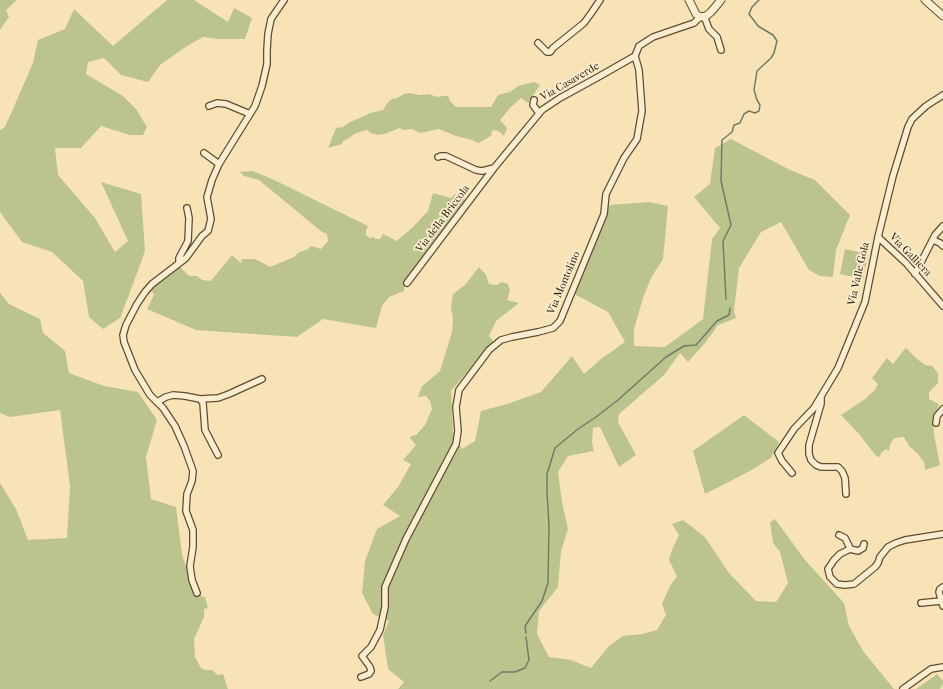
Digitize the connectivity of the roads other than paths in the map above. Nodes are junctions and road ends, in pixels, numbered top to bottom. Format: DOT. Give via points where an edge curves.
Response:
graph roads {
  1 [pos="284,0"];
  2 [pos="600,0"];
  3 [pos="689,0"];
  4 [pos="721,0"];
  5 [pos="925,0"];
  6 [pos="702,16"];
  7 [pos="943,16"];
  8 [pos="538,43"];
  9 [pos="721,50"];
  10 [pos="635,56"];
  11 [pos="943,95"];
  12 [pos="534,100"];
  13 [pos="209,106"];
  14 [pos="539,112"];
  15 [pos="250,114"];
  16 [pos="204,153"];
  17 [pos="438,157"];
  18 [pos="219,164"];
  19 [pos="494,168"];
  20 [pos="188,208"];
  21 [pos="943,226"];
  22 [pos="878,237"];
  23 [pos="933,240"];
  24 [pos="943,246"];
  25 [pos="179,263"];
  26 [pos="915,274"];
  27 [pos="407,283"];
  28 [pos="943,306"];
  29 [pos="262,379"];
  30 [pos="821,396"];
  31 [pos="200,399"];
  32 [pos="158,402"];
  33 [pos="943,409"];
  34 [pos="936,423"];
  35 [pos="218,455"];
  36 [pos="792,473"];
  37 [pos="846,494"];
  38 [pos="943,534"];
  39 [pos="839,535"];
  40 [pos="864,544"];
  41 [pos="850,549"];
  42 [pos="943,587"];
  43 [pos="197,593"];
  44 [pos="921,603"];
  45 [pos="942,604"];
  46 [pos="943,667"];
  47 [pos="361,677"];
  48 [pos="903,689"];
  1 -- 15 [label="street" via="271,18 267,64 262,86"];
  2 -- 8 [label="street" via="584,23 550,52"];
  3 -- 6 [label="street" via="696,14"];
  4 -- 6 [label="street" via="711,12"];
  5 -- 7 [label="street"];
  6 -- 9 [label="street" via="717,37"];
  6 -- 10 [label="street, Via Casaverde" via="694,23 653,37 639,46"];
  10 -- 14 [label="street, Via Casaverde"];
  10 -- 47 [label="street, Via Montolino" via="639,70 642,111 637,139 606,194 604,214 560,321 553,328 501,340 489,350 459,390 456,407 456,444 406,539 385,587 385,607 380,630 371,647 362,656 371,671"];
  11 -- 22 [label="street, Via Valle Gola" via="926,106 912,119 908,127"];
  12 -- 14 [label="street" via="533,105"];
  13 -- 15 [label="street" via="217,103 226,104"];
  14 -- 19 [label="street, Via Casaverde"];
  15 -- 18 [label="street"];
  16 -- 18 [label="street"];
  17 -- 19 [label="street" via="446,156 476,170"];
  18 -- 25 [label="street" via="208,197 211,219 208,231"];
  19 -- 27 [label="street, Via della Briccola"];
  20 -- 25 [label="street" via="188,241"];
  21 -- 23 [label="street"];
  22 -- 26 [label="street, Via Galliera"];
  22 -- 30 [label="street, Via Valle Gola" via="865,302 838,368"];
  23 -- 24 [label="street"];
  23 -- 26 [label="street"];
  25 -- 32 [label="street" via="145,292 126,325 124,334 124,342 135,370 150,395"];
  26 -- 28 [label="street, Via Galliera"];
  29 -- 31 [label="street" via="218,398"];
  30 -- 36 [label="street, Via Valle Gola" via="778,453"];
  30 -- 37 [label="street" via="809,454 816,465 838,467 842,471"];
  31 -- 32 [label="street" via="172,395"];
  31 -- 35 [label="street" via="203,403 205,430"];
  32 -- 43 [label="street" via="175,426 193,471 186,511 193,530 190,566"];
  33 -- 34 [label="street" via="937,416"];
  38 -- 41 [label="street" via="896,543 888,547 875,567 854,584 837,584 830,577 828,569 840,554"];
  39 -- 41 [label="street" via="844,538"];
  40 -- 41 [label="street" via="858,551"];
  42 -- 45 [label="street" via="939,592"];
  44 -- 45 [label="street"];
  46 -- 48 [label="street" via="931,669"];
}
